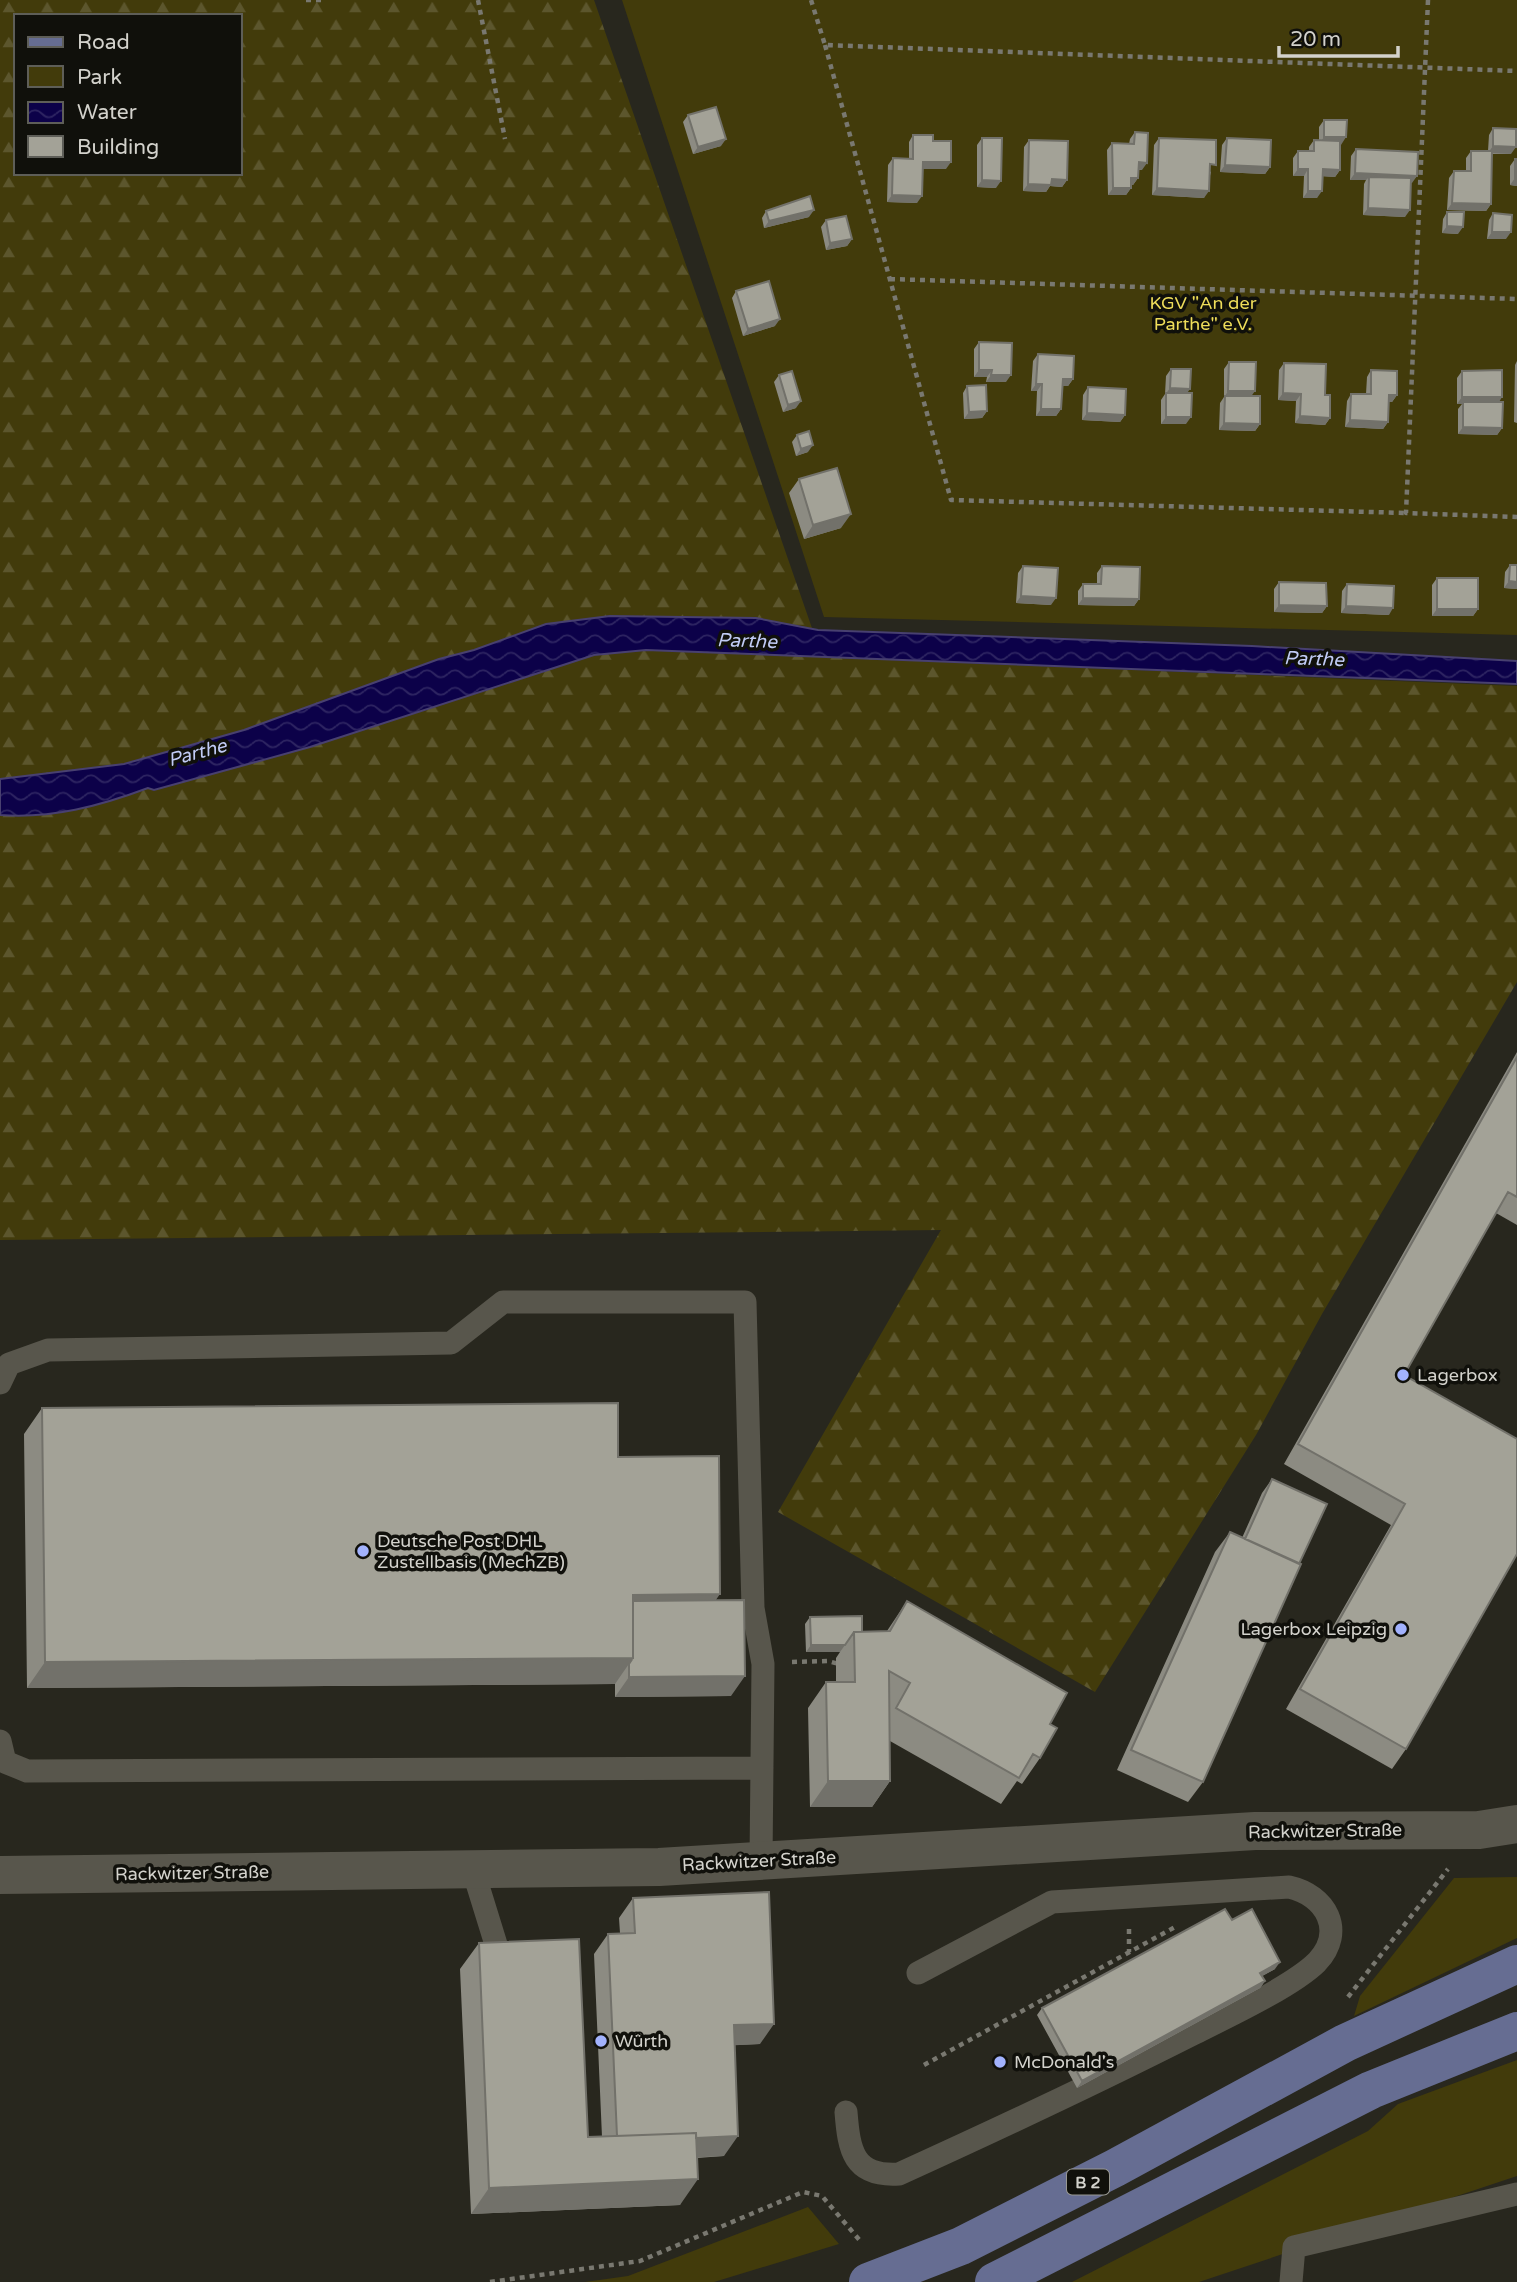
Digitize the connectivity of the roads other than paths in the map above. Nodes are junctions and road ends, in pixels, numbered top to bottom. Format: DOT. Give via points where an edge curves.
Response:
graph roads {
  1 [pos="0,1383"];
  2 [pos="0,1741"];
  3 [pos="762,1768"];
  4 [pos="1517,1824"];
  5 [pos="761,1861"];
  6 [pos="472,1870"];
  7 [pos="0,1875"];
  8 [pos="1517,1964"];
  9 [pos="503,1967"];
  10 [pos="918,1973"];
  11 [pos="1517,2031"];
  12 [pos="846,2112"];
  13 [pos="1517,2194"];
  14 [pos="879,2278"];
  15 [pos="994,2282"];
  16 [pos="1291,2282"];
  1 -- 3 [label="lane" via="9,1364 48,1350 451,1343 503,1302 745,1301 753,1608 763,1664"];
  2 -- 3 [label="lane" via="5,1762 27,1772"];
  3 -- 5 [label="lane"];
  4 -- 5 [label="street, Rackwitzer Straße" via="1479,1830 1255,1831"];
  5 -- 6 [label="street, Rackwitzer Straße"];
  6 -- 7 [label="street, Rackwitzer Straße"];
  6 -- 9 [label="lane"];
  8 -- 14 [label="main road, B 2" via="1345,2043 961,2246"];
  10 -- 12 [label="lane" via="1052,1902 1289,1887 1315,1896 1329,1919 1326,1949 1317,1961 1233,2014 1045,2109 900,2174 884,2175 861,2164 849,2145"];
  11 -- 15 [label="main road" via="1371,2090"];
  13 -- 16 [label="lane" via="1294,2247"];
}
